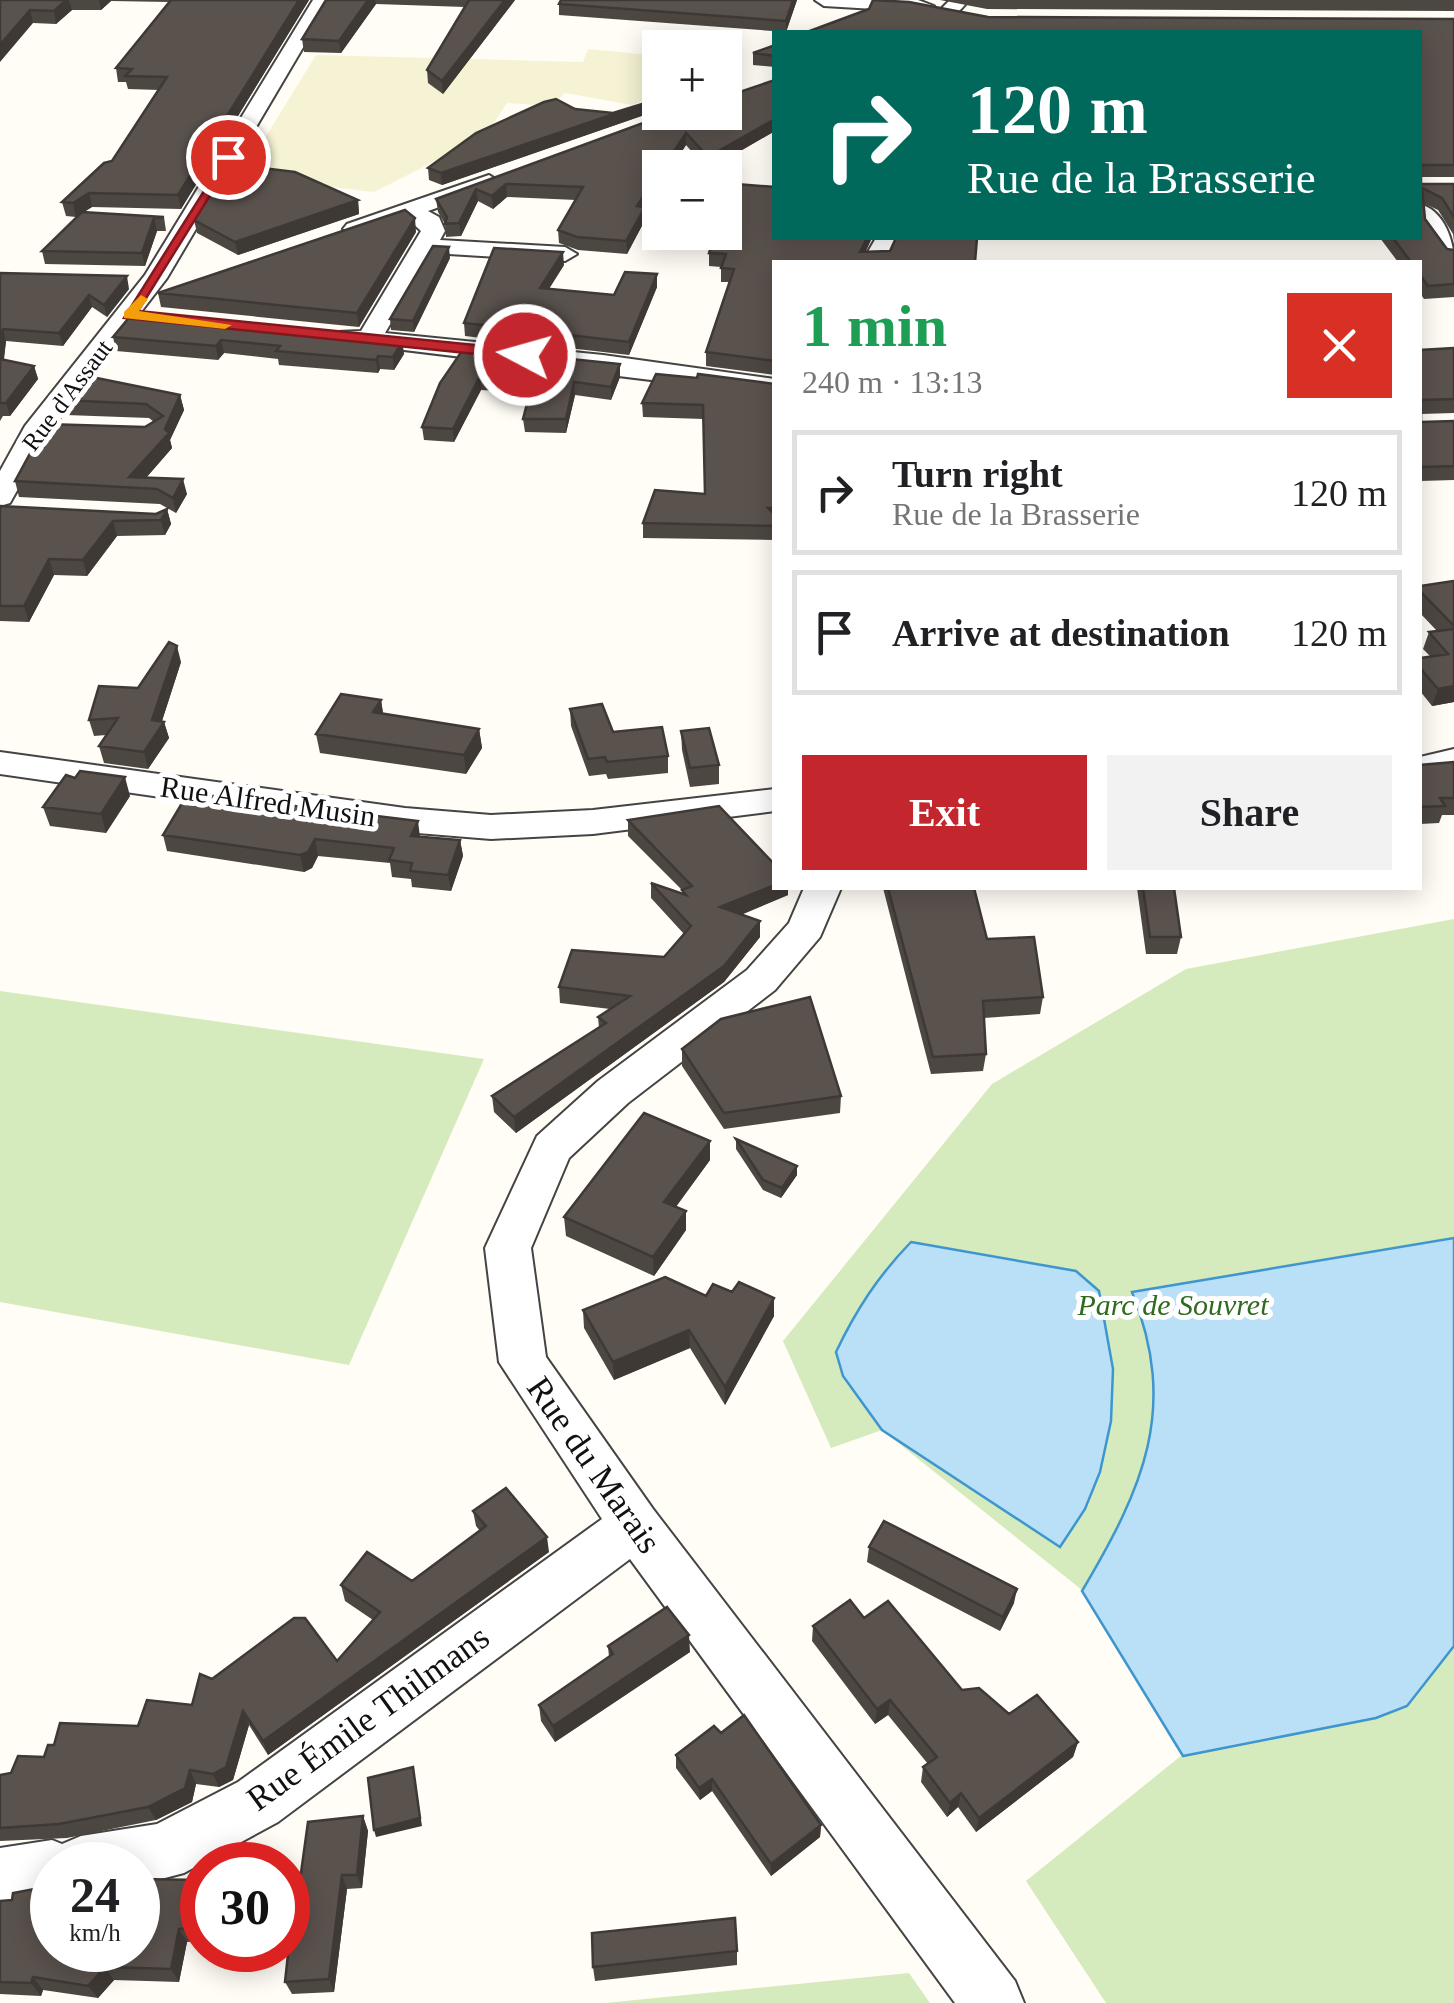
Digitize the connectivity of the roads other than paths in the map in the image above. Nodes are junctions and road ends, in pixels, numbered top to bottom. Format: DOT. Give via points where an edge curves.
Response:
graph roads {
  1 [pos="322,0"];
  2 [pos="824,0"];
  3 [pos="958,15"];
  4 [pos="906,30"];
  5 [pos="520,172"];
  6 [pos="409,210"];
  7 [pos="1422,214"];
  8 [pos="338,235"];
  9 [pos="426,246"];
  10 [pos="565,254"];
  11 [pos="1454,255"];
  12 [pos="116,277"];
  13 [pos="151,295"];
  14 [pos="166,318"];
  15 [pos="314,334"];
  16 [pos="369,339"];
  17 [pos="772,387"];
  18 [pos="76,428"];
  19 [pos="34,434"];
  20 [pos="0,440"];
  21 [pos="7,505"];
  22 [pos="1454,760"];
  23 [pos="0,763"];
  24 [pos="1422,768"];
  25 [pos="772,800"];
  26 [pos="821,890"];
  27 [pos="635,1525"];
  28 [pos="160,1852"];
  29 [pos="30,1872"];
  30 [pos="0,1877"];
  31 [pos="993,2003"];
  1 -- 13 [label="street, Rue d'Assaut" via="180,220"];
  2 -- 3 [label="street" via="909,4"];
  3 -- 4 [label="street"];
  5 -- 6 [label="street"];
  6 -- 8 [label="street"];
  6 -- 9 [label="street" via="431,222"];
  7 -- 11 [label="street"];
  9 -- 10 [label="street"];
  9 -- 16 [label="street"];
  12 -- 13 [label="street"];
  13 -- 14 [label="street"];
  13 -- 19 [label="street, Rue d'Assaut"];
  15 -- 16 [label="street"];
  16 -- 17 [label="street"];
  18 -- 19 [label="street"];
  19 -- 20 [label="street"];
  19 -- 21 [label="street, Rue d'Assaut"];
  22 -- 24 [label="street"];
  23 -- 25 [label="street, Rue Alfred Musin" via="491,827"];
  26 -- 27 [label="street, Rue du Marais" via="806,928 762,980 613,1092 552,1148 508,1248 522,1362"];
  27 -- 28 [label="street, Rue Émile Thilmans" via="258,1802"];
  27 -- 31 [label="street, Rue du Marais"];
  29 -- 30 [label="street"];
}
